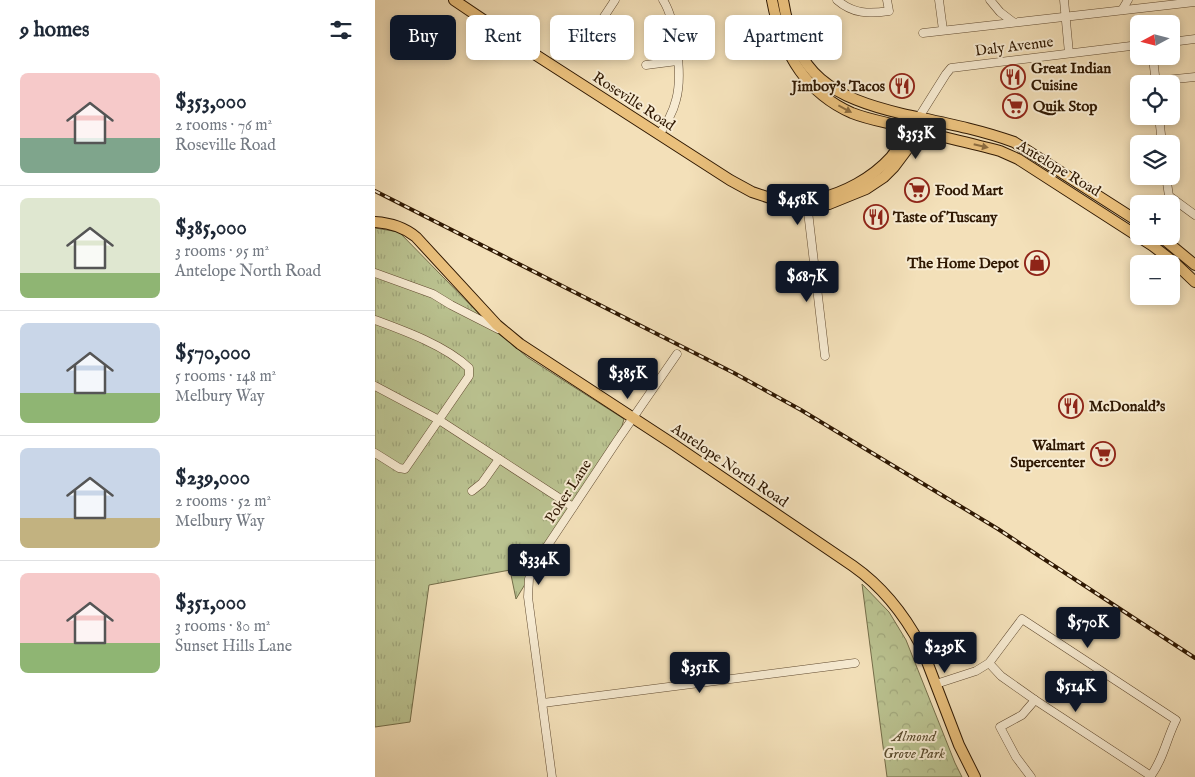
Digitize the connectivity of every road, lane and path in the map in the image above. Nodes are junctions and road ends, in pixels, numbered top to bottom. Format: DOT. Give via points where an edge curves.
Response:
graph roads {
  1 [pos="454,0"];
  2 [pos="615,0"];
  3 [pos="663,0"];
  4 [pos="772,0"];
  5 [pos="783,0"];
  6 [pos="837,0"];
  7 [pos="887,0"];
  8 [pos="939,0"];
  9 [pos="991,0"];
  10 [pos="1063,0"];
  11 [pos="1128,0"];
  12 [pos="1195,2"];
  13 [pos="1122,10"];
  14 [pos="605,15"];
  15 [pos="1065,16"];
  16 [pos="1013,22"];
  17 [pos="943,30"];
  18 [pos="923,33"];
  19 [pos="1195,39"];
  20 [pos="1180,41"];
  21 [pos="1130,46"];
  22 [pos="1069,53"];
  23 [pos="677,61"];
  24 [pos="646,65"];
  25 [pos="1195,77"];
  26 [pos="1180,79"];
  27 [pos="919,117"];
  28 [pos="913,130"];
  29 [pos="659,135"];
  30 [pos="1167,185"];
  31 [pos="807,203"];
  32 [pos="1088,203"];
  33 [pos="1195,215"];
  34 [pos="1130,217"];
  35 [pos="1130,220"];
  36 [pos="375,222"];
  37 [pos="1130,229"];
  38 [pos="1152,245"];
  39 [pos="1159,245"];
  40 [pos="1172,245"];
  41 [pos="1176,248"];
  42 [pos="1165,255"];
  43 [pos="1180,264"];
  44 [pos="1195,265"];
  45 [pos="1180,268"];
  46 [pos="375,273"];
  47 [pos="1195,275"];
  48 [pos="1195,282"];
  49 [pos="375,320"];
  50 [pos="504,332"];
  51 [pos="677,354"];
  52 [pos="825,356"];
  53 [pos="375,386"];
  54 [pos="634,418"];
  55 [pos="439,420"];
  56 [pos="375,454"];
  57 [pos="499,459"];
  58 [pos="471,491"];
  59 [pos="573,508"];
  60 [pos="855,663"];
  61 [pos="989,663"];
  62 [pos="936,684"];
  63 [pos="1035,700"];
  64 [pos="543,703"];
  65 [pos="1151,776"];
  66 [pos="552,777"];
  67 [pos="975,777"];
  68 [pos="1031,777"];
  1 -- 29 [label="main road, Roseville Road"];
  2 -- 14 [label="street"];
  3 -- 23 [label="street" via="673,22"];
  4 -- 28 [label="main road, Antelope Road, one-way" via="780,35 791,57 818,90 835,104 852,112"];
  5 -- 27 [label="main road, Antelope Road" via="789,31 799,52 832,88 865,104"];
  6 -- 7 [label="street" via="848,8 873,14 889,11"];
  8 -- 17 [label="street"];
  9 -- 16 [label="street"];
  10 -- 15 [label="street"];
  11 -- 13 [label="street"];
  12 -- 13 [label="street"];
  13 -- 15 [label="street"];
  15 -- 16 [label="street"];
  15 -- 22 [label="street"];
  16 -- 17 [label="street"];
  17 -- 18 [label="street"];
  19 -- 20 [label="street"];
  21 -- 22 [label="street, Daly Avenue"];
  22 -- 27 [label="street, Daly Avenue" via="951,68"];
  23 -- 24 [label="street"];
  23 -- 29 [label="street" via="677,100"];
  25 -- 26 [label="street"];
  27 -- 28 [label="main road, Roseville Road"];
  27 -- 34 [label="main road, Antelope Road" via="1014,142"];
  28 -- 31 [label="main road, Roseville Road" via="892,155 862,181"];
  28 -- 32 [label="main road, Antelope Road, one-way" via="1009,154"];
  29 -- 31 [label="main road, Roseville Road" via="741,187 773,199"];
  30 -- 33 [label="street" via="1169,196"];
  31 -- 52 [label="street"];
  32 -- 35 [label="main road" via="1097,204 1125,221"];
  32 -- 37 [label="main road, Antelope Road"];
  36 -- 50 [label="main road, Antelope North Road" via="400,227 416,237"];
  38 -- 42 [label="main road, Antelope Road"];
  39 -- 41 [label="main road" via="1165,249"];
  40 -- 41 [label="main road"];
  41 -- 44 [label="main road"];
  43 -- 47 [label="main road"];
  45 -- 48 [label="main road, Antelope Road"];
  46 -- 50 [label="street" via="433,294"];
  49 -- 55 [label="street" via="421,339 469,368 469,376"];
  50 -- 54 [label="main road, Antelope North Road"];
  51 -- 54 [label="street, Poker Lane"];
  53 -- 55 [label="street"];
  54 -- 59 [label="street, Poker Lane"];
  54 -- 62 [label="main road, Antelope North Road" via="875,583 895,604 913,632"];
  55 -- 56 [label="street" via="405,469"];
  55 -- 57 [label="street"];
  57 -- 58 [label="street"];
  57 -- 59 [label="street"];
  59 -- 64 [label="street, Poker Lane" via="535,566 528,588"];
  60 -- 64 [label="street"];
  61 -- 62 [label="street" via="976,671"];
  61 -- 63 [label="street" via="1001,676"];
  61 -- 65 [label="street" via="1022,619 1177,720"];
  62 -- 67 [label="main road, Antelope North Road"];
  63 -- 65 [label="street"];
  63 -- 68 [label="street" via="1022,715 1000,727"];
  64 -- 66 [label="street, Poker Lane"];
}
